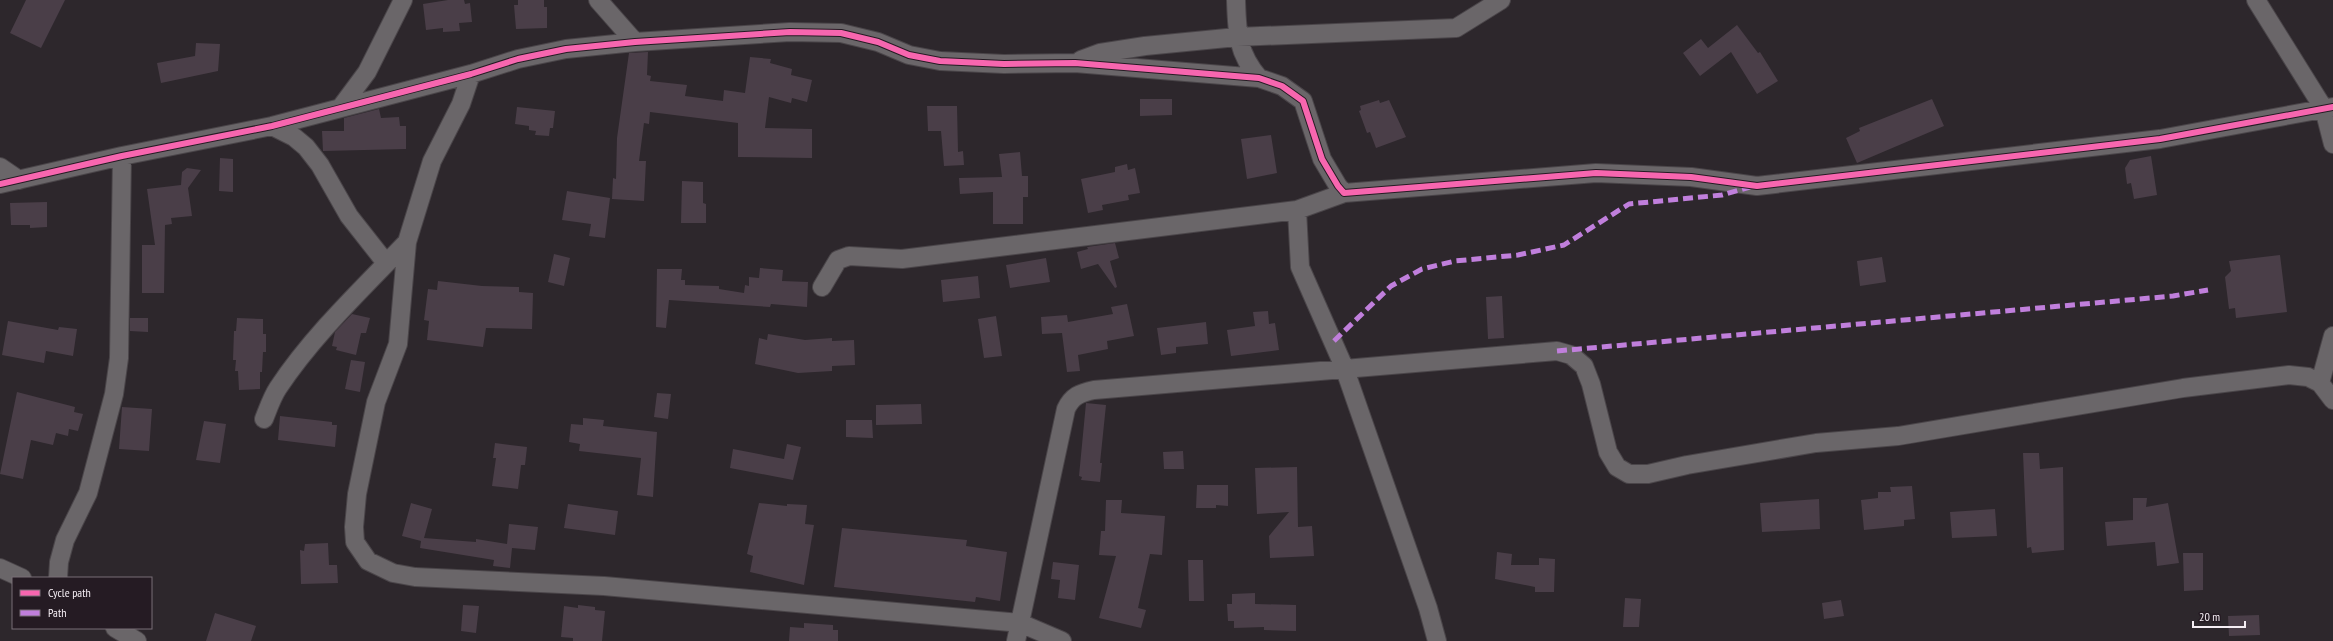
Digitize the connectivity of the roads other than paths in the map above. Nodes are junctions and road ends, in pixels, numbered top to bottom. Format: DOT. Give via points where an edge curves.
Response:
graph roads {
  1 [pos="403,0"];
  2 [pos="598,0"];
  3 [pos="1236,0"];
  4 [pos="1501,0"];
  5 [pos="2256,0"];
  6 [pos="1237,37"];
  7 [pos="635,42"];
  8 [pos="1075,63"];
  9 [pos="471,74"];
  10 [pos="1259,78"];
  11 [pos="341,107"];
  12 [pos="2329,108"];
  13 [pos="272,126"];
  14 [pos="2333,144"];
  15 [pos="122,156"];
  16 [pos="0,167"];
  17 [pos="19,180"];
  18 [pos="0,184"];
  19 [pos="1344,192"];
  20 [pos="1297,210"];
  21 [pos="407,242"];
  22 [pos="386,263"];
  23 [pos="822,287"];
  24 [pos="2333,336"];
  25 [pos="1334,341"];
  26 [pos="1344,367"];
  27 [pos="1313,370"];
  28 [pos="2320,383"];
  29 [pos="2333,400"];
  30 [pos="264,419"];
  31 [pos="0,568"];
  32 [pos="20,577"];
  33 [pos="58,577"];
  34 [pos="1020,623"];
  35 [pos="117,629"];
  36 [pos="137,641"];
  37 [pos="1016,641"];
  38 [pos="1062,641"];
  39 [pos="1437,641"];
  1 -- 11 [label="street" via="367,72"];
  2 -- 7 [label="street"];
  3 -- 6 [label="street"];
  4 -- 6 [label="street" via="1456,28"];
  5 -- 12 [label="street"];
  6 -- 8 [label="street" via="1100,53"];
  6 -- 10 [label="street" via="1246,61"];
  7 -- 8 [label="street" via="790,32 841,33 878,42 909,55 940,61 1004,64"];
  7 -- 9 [label="street" via="566,49 518,59"];
  8 -- 10 [label="street"];
  9 -- 11 [label="street"];
  9 -- 21 [label="street" via="461,104 432,161"];
  10 -- 19 [label="street" via="1282,86 1303,101 1322,159"];
  11 -- 13 [label="street"];
  12 -- 14 [label="street"];
  12 -- 19 [label="street" via="2160,139 1757,186 1691,177 1596,172"];
  13 -- 15 [label="street"];
  13 -- 22 [label="street" via="294,137 306,147 320,165 349,216"];
  15 -- 17 [label="street"];
  15 -- 33 [label="street" via="119,358 114,394 88,493 65,540"];
  16 -- 17 [label="street"];
  17 -- 18 [label="street"];
  19 -- 20 [label="street"];
  20 -- 23 [label="street" via="902,259 849,256 838,260"];
  20 -- 25 [label="street" via="1300,267"];
  21 -- 22 [label="street"];
  21 -- 34 [label="street" via="398,344 376,402 357,500 355,542 368,561 393,573 415,577 604,586"];
  22 -- 30 [label="street" via="349,300 299,360 277,389"];
  24 -- 28 [label="street"];
  25 -- 26 [label="street"];
  25 -- 27 [label="street"];
  26 -- 27 [label="street"];
  26 -- 28 [label="street" via="1557,351 1571,355 1584,366 1591,384 1608,452 1617,467 1629,474 1648,474 1816,443 1898,436 2191,387 2289,375 2308,377"];
  26 -- 39 [label="street" via="1428,608"];
  27 -- 34 [label="street" via="1094,390 1080,393 1071,399"];
  28 -- 29 [label="street"];
  31 -- 32 [label="street"];
  34 -- 37 [label="street"];
  34 -- 38 [label="street"];
  35 -- 36 [label="street"];
}
